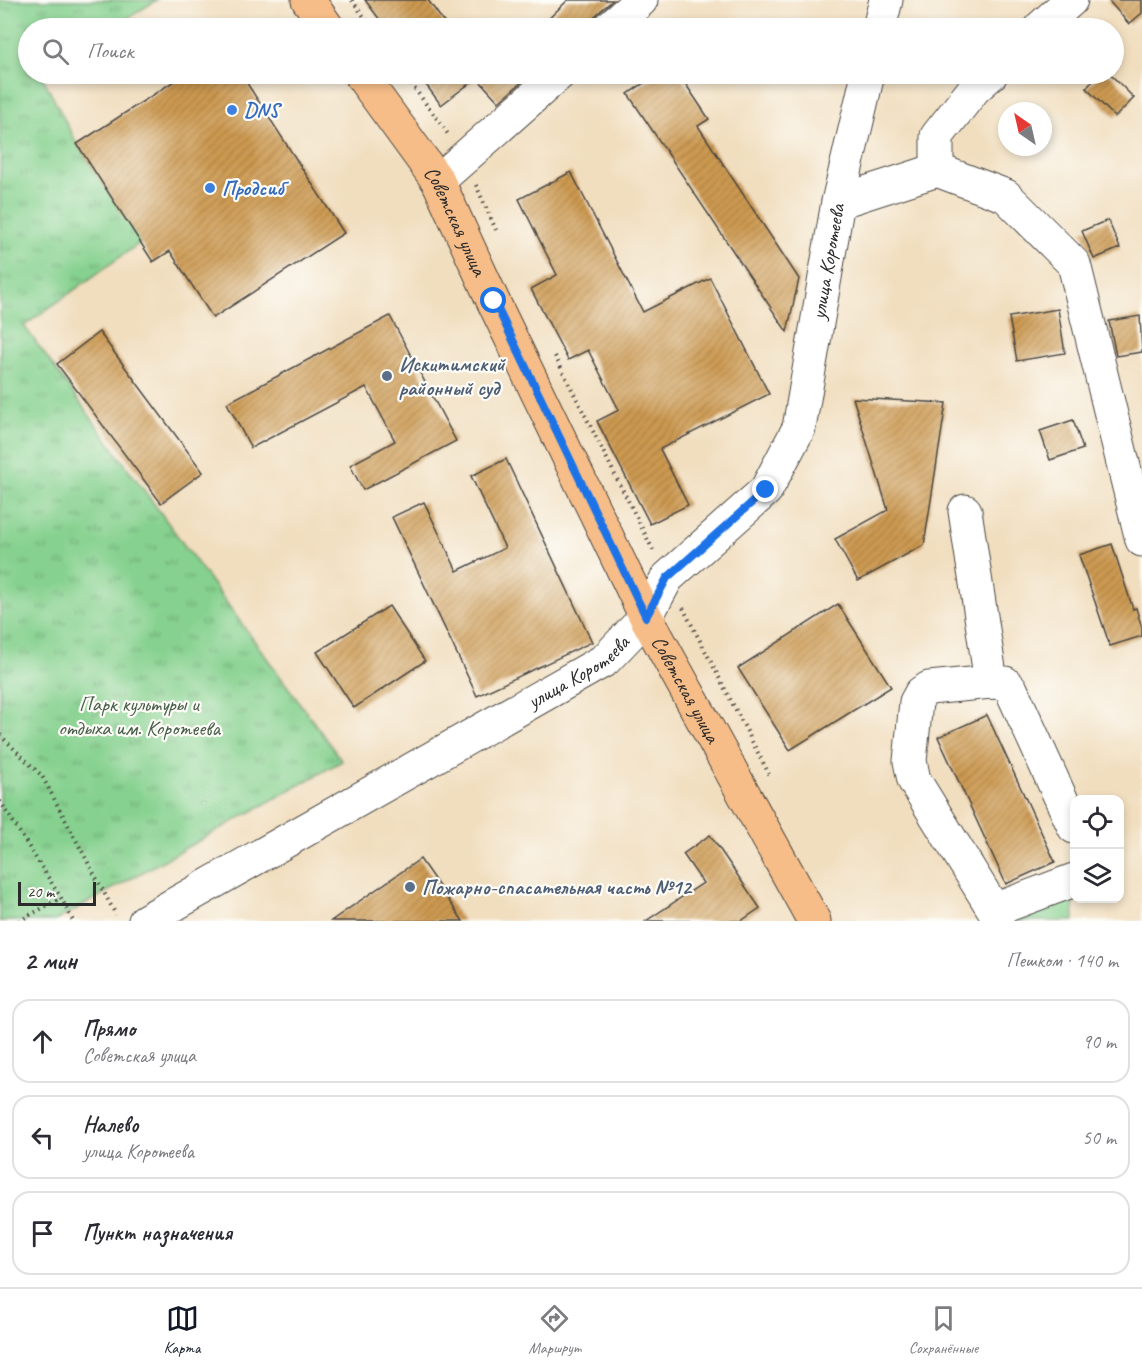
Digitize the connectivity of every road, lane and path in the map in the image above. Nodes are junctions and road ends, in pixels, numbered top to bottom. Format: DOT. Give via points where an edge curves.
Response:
graph roads {
  1 [pos="308,0"];
  2 [pos="352,0"];
  3 [pos="642,0"];
  4 [pos="886,0"];
  5 [pos="1071,0"];
  6 [pos="321,18"];
  7 [pos="365,18"];
  8 [pos="621,18"];
  9 [pos="882,18"];
  10 [pos="1051,18"];
  11 [pos="367,84"];
  12 [pos="411,84"];
  13 [pos="548,84"];
  14 [pos="866,84"];
  15 [pos="980,84"];
  16 [pos="465,157"];
  17 [pos="937,170"];
  18 [pos="438,181"];
  19 [pos="838,202"];
  20 [pos="497,234"];
  21 [pos="552,350"];
  22 [pos="965,511"];
  23 [pos="1142,540"];
  24 [pos="667,578"];
  25 [pos="646,617"];
  26 [pos="991,682"];
  27 [pos="0,735"];
  28 [pos="772,779"];
  29 [pos="0,801"];
  30 [pos="1070,818"];
  31 [pos="1070,882"];
  32 [pos="61,898"];
  33 [pos="991,918"];
  34 [pos="19,921"];
  35 [pos="73,921"];
  36 [pos="119,921"];
  37 [pos="145,921"];
  38 [pos="814,921"];
  1 -- 6 [label="main road"];
  2 -- 7 [label="path"];
  3 -- 8 [label="street"];
  4 -- 9 [label="street"];
  5 -- 10 [label="street"];
  11 -- 18 [label="main road, Советская улица"];
  12 -- 16 [label="path"];
  13 -- 16 [label="street"];
  14 -- 19 [label="street"];
  15 -- 17 [label="street" via="937,136"];
  16 -- 18 [label="street"];
  16 -- 20 [label="path"];
  17 -- 19 [label="street, улица Коротеева"];
  17 -- 23 [label="street" via="1006,196 1074,264"];
  18 -- 25 [label="main road, Советская улица"];
  19 -- 24 [label="street, улица Коротеева" via="799,428 766,490"];
  21 -- 24 [label="path"];
  22 -- 26 [label="street"];
  24 -- 25 [label="street, улица Коротеева"];
  24 -- 28 [label="path"];
  25 -- 37 [label="street, улица Коротеева" via="605,660"];
  25 -- 38 [label="main road, Советская улица"];
  26 -- 30 [label="street" via="1005,683 1011,689"];
  26 -- 33 [label="street" via="929,688 921,693 916,702 910,761 914,780"];
  27 -- 36 [label="path" via="42,776"];
  29 -- 32 [label="path"];
  31 -- 33 [label="street"];
  32 -- 34 [label="path"];
  32 -- 35 [label="path"];
}
